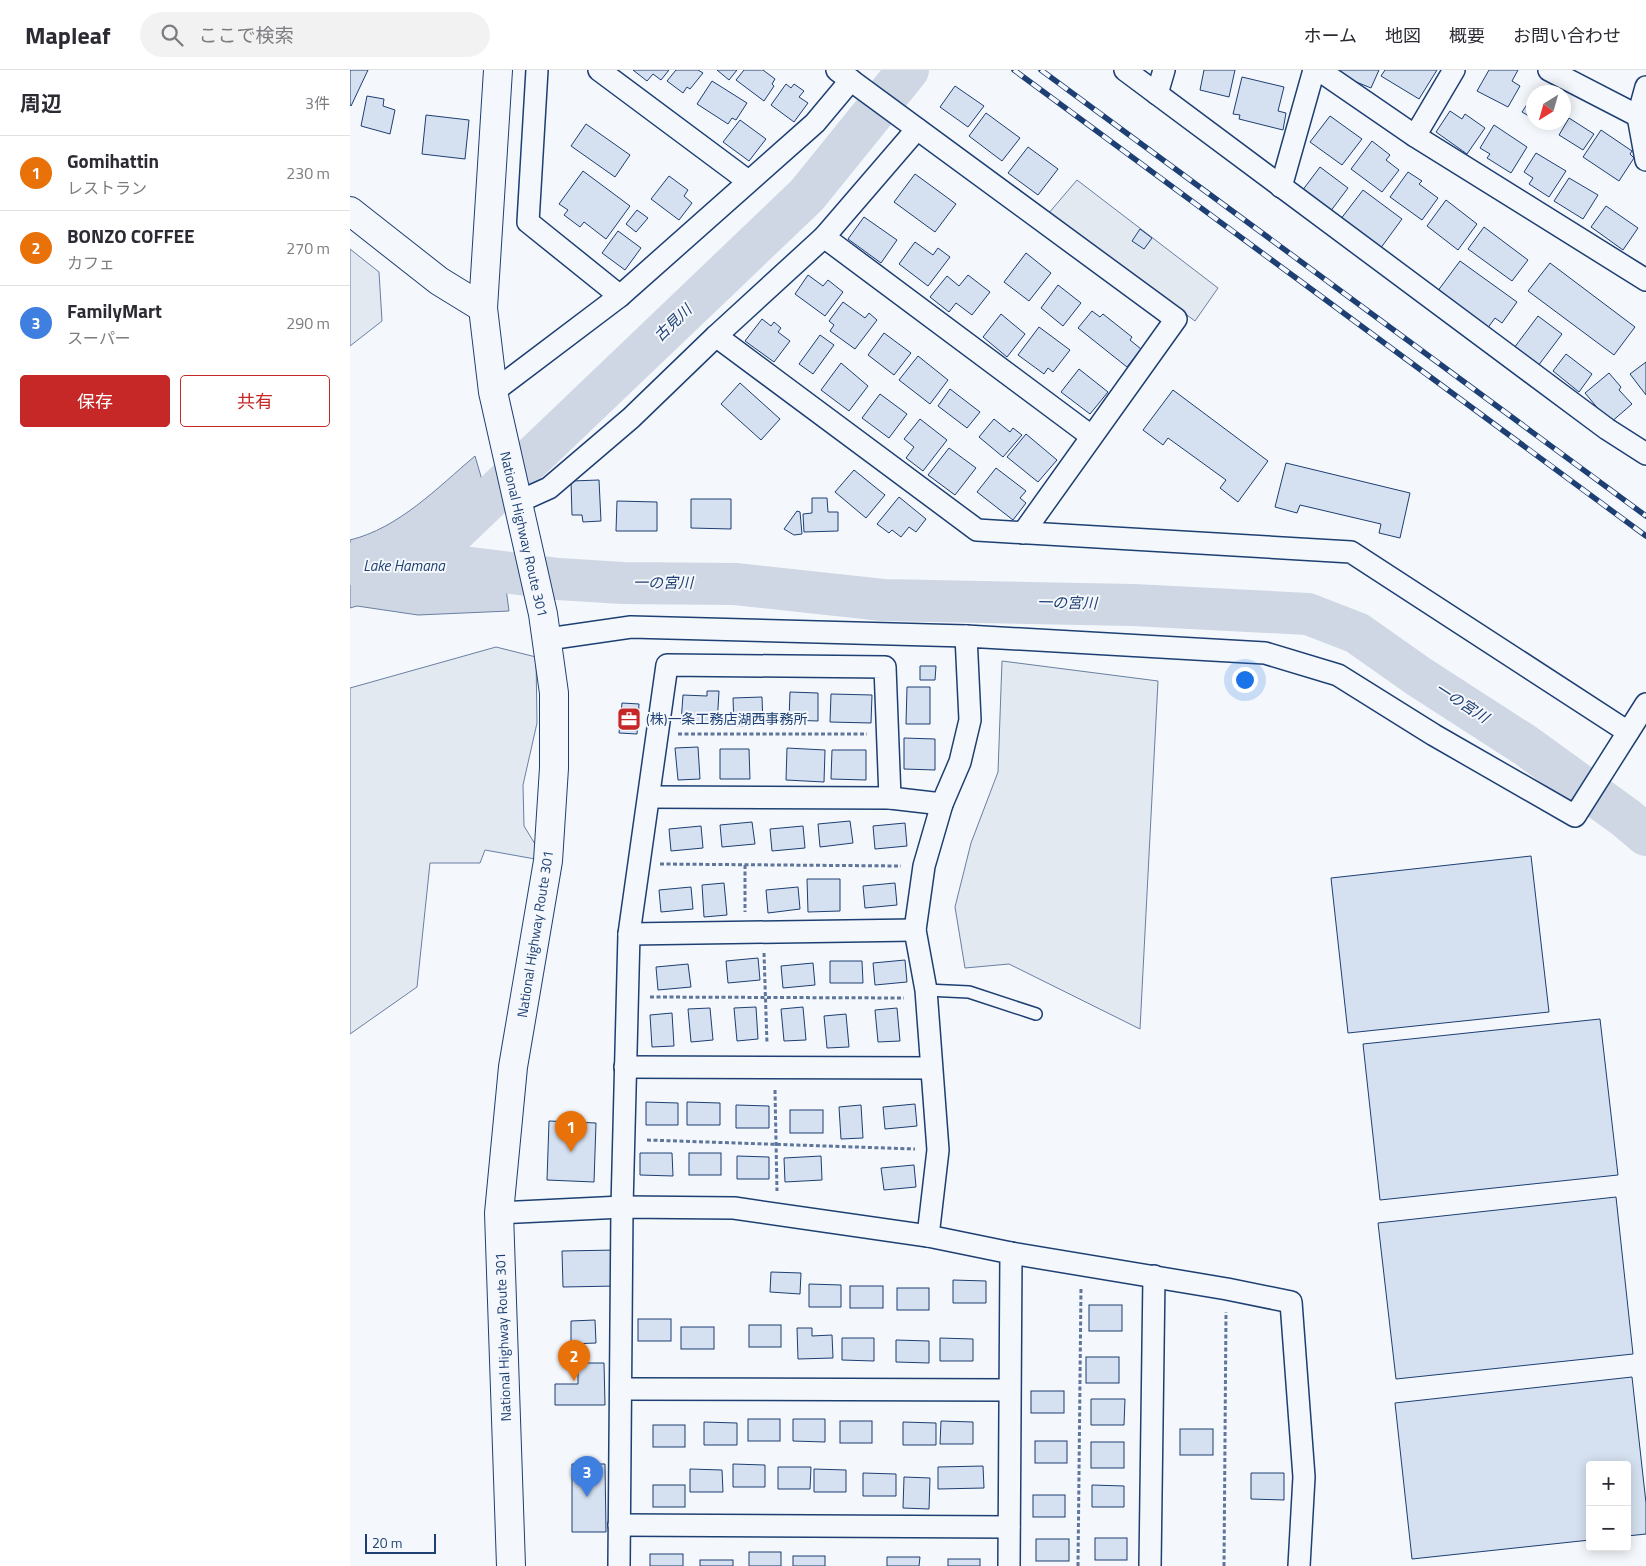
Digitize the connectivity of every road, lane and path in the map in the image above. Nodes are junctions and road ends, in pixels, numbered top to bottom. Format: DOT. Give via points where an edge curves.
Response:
graph roads {
  1 [pos="498,70"];
  2 [pos="537,70"];
  3 [pos="599,70"];
  4 [pos="1125,70"];
  5 [pos="1164,70"];
  6 [pos="1314,70"];
  7 [pos="1319,70"];
  8 [pos="1454,70"];
  9 [pos="1549,70"];
  10 [pos="850,79"];
  11 [pos="1646,87"];
  12 [pos="1157,94"];
  13 [pos="1638,116"];
  14 [pos="917,129"];
  15 [pos="1415,136"];
  16 [pos="1646,160"];
  17 [pos="748,181"];
  18 [pos="1281,187"];
  19 [pos="350,211"];
  20 [pos="824,237"];
  21 [pos="1646,280"];
  22 [pos="620,296"];
  23 [pos="483,308"];
  24 [pos="716,336"];
  25 [pos="493,392"];
  26 [pos="1091,436"];
  27 [pos="1646,454"];
  28 [pos="516,496"];
  29 [pos="1022,533"];
  30 [pos="545,627"];
  31 [pos="966,636"];
  32 [pos="1646,704"];
  33 [pos="1628,732"];
  34 [pos="658,734"];
  35 [pos="888,734"];
  36 [pos="649,797"];
  37 [pos="890,798"];
  38 [pos="942,804"];
  39 [pos="639,863"];
  40 [pos="745,865"];
  41 [pos="924,866"];
  42 [pos="915,930"];
  43 [pos="755,932"];
  44 [pos="629,934"];
  45 [pos="927,994"];
  46 [pos="627,997"];
  47 [pos="766,999"];
  48 [pos="1036,1014"];
  49 [pos="625,1067"];
  50 [pos="771,1068"];
  51 [pos="931,1068"];
  52 [pos="623,1139"];
  53 [pos="776,1143"];
  54 [pos="938,1150"];
  55 [pos="622,1207"];
  56 [pos="499,1213"];
  57 [pos="777,1214"];
  58 [pos="928,1236"];
  59 [pos="1011,1253"];
  60 [pos="1081,1265"];
  61 [pos="1154,1276"];
  62 [pos="1226,1289"];
  63 [pos="622,1389"];
  64 [pos="1009,1390"];
  65 [pos="619,1525"];
  66 [pos="1009,1527"];
  67 [pos="511,1566"];
  68 [pos="619,1566"];
  69 [pos="1009,1566"];
  70 [pos="1078,1566"];
  71 [pos="1150,1566"];
  72 [pos="1224,1566"];
  73 [pos="1299,1566"];
  1 -- 23 [label="highway, National Highway Route 301"];
  2 -- 22 [label="street" via="528,222"];
  3 -- 17 [label="street"];
  4 -- 12 [label="street"];
  5 -- 12 [label="street"];
  6 -- 18 [label="street"];
  7 -- 15 [label="street"];
  8 -- 15 [label="street"];
  9 -- 13 [label="street"];
  10 -- 14 [label="street"];
  10 -- 17 [label="street" via="815,123"];
  11 -- 13 [label="street"];
  12 -- 18 [label="street"];
  13 -- 16 [label="street"];
  14 -- 20 [label="street"];
  14 -- 26 [label="street" via="1176,319"];
  15 -- 21 [label="street"];
  17 -- 22 [label="street"];
  18 -- 27 [label="street" via="1607,429"];
  19 -- 23 [label="highway" via="439,281"];
  20 -- 24 [label="street"];
  20 -- 26 [label="street"];
  22 -- 25 [label="street"];
  23 -- 25 [label="highway, National Highway Route 301"];
  24 -- 28 [label="street" via="630,418 549,488"];
  24 -- 29 [label="street" via="977,530"];
  25 -- 28 [label="highway, National Highway Route 301"];
  26 -- 29 [label="street"];
  28 -- 30 [label="highway, National Highway Route 301"];
  29 -- 33 [label="street" via="1351,552"];
  30 -- 31 [label="street" via="579,634 631,627"];
  30 -- 56 [label="highway, National Highway Route 301" via="554,693 554,768 548,861 513,1067"];
  31 -- 33 [label="street" via="1264,653 1338,675 1575,816"];
  31 -- 38 [label="street" via="970,720 960,762"];
  32 -- 33 [label="street"];
  34 -- 35 [label="path"];
  34 -- 35 [label="street" via="667,665 885,667"];
  34 -- 36 [label="street"];
  35 -- 37 [label="street"];
  36 -- 37 [label="street"];
  36 -- 39 [label="street"];
  37 -- 38 [label="street"];
  38 -- 41 [label="street"];
  39 -- 40 [label="path"];
  39 -- 44 [label="street"];
  40 -- 41 [label="path"];
  40 -- 43 [label="path"];
  41 -- 42 [label="street"];
  42 -- 43 [label="street"];
  42 -- 45 [label="street"];
  43 -- 44 [label="street"];
  43 -- 47 [label="path"];
  44 -- 46 [label="street"];
  45 -- 47 [label="path"];
  45 -- 48 [label="lane" via="968,992"];
  45 -- 51 [label="street"];
  46 -- 47 [label="path"];
  46 -- 49 [label="street"];
  47 -- 50 [label="path"];
  49 -- 50 [label="street"];
  49 -- 52 [label="street"];
  50 -- 51 [label="street"];
  50 -- 53 [label="path"];
  51 -- 54 [label="street"];
  52 -- 53 [label="path"];
  52 -- 55 [label="street"];
  53 -- 54 [label="path"];
  53 -- 57 [label="path"];
  54 -- 58 [label="street"];
  55 -- 56 [label="street"];
  55 -- 57 [label="street" via="734,1208"];
  55 -- 63 [label="street"];
  56 -- 67 [label="highway, National Highway Route 301"];
  57 -- 58 [label="street"];
  58 -- 59 [label="street"];
  59 -- 60 [label="street"];
  59 -- 64 [label="street"];
  60 -- 61 [label="street"];
  60 -- 70 [label="path"];
  61 -- 62 [label="street"];
  61 -- 71 [label="street"];
  62 -- 72 [label="path"];
  62 -- 73 [label="street" via="1290,1302 1304,1477"];
  63 -- 64 [label="street"];
  63 -- 65 [label="street"];
  64 -- 66 [label="street"];
  65 -- 66 [label="street"];
  65 -- 68 [label="street"];
  66 -- 69 [label="street"];
}
